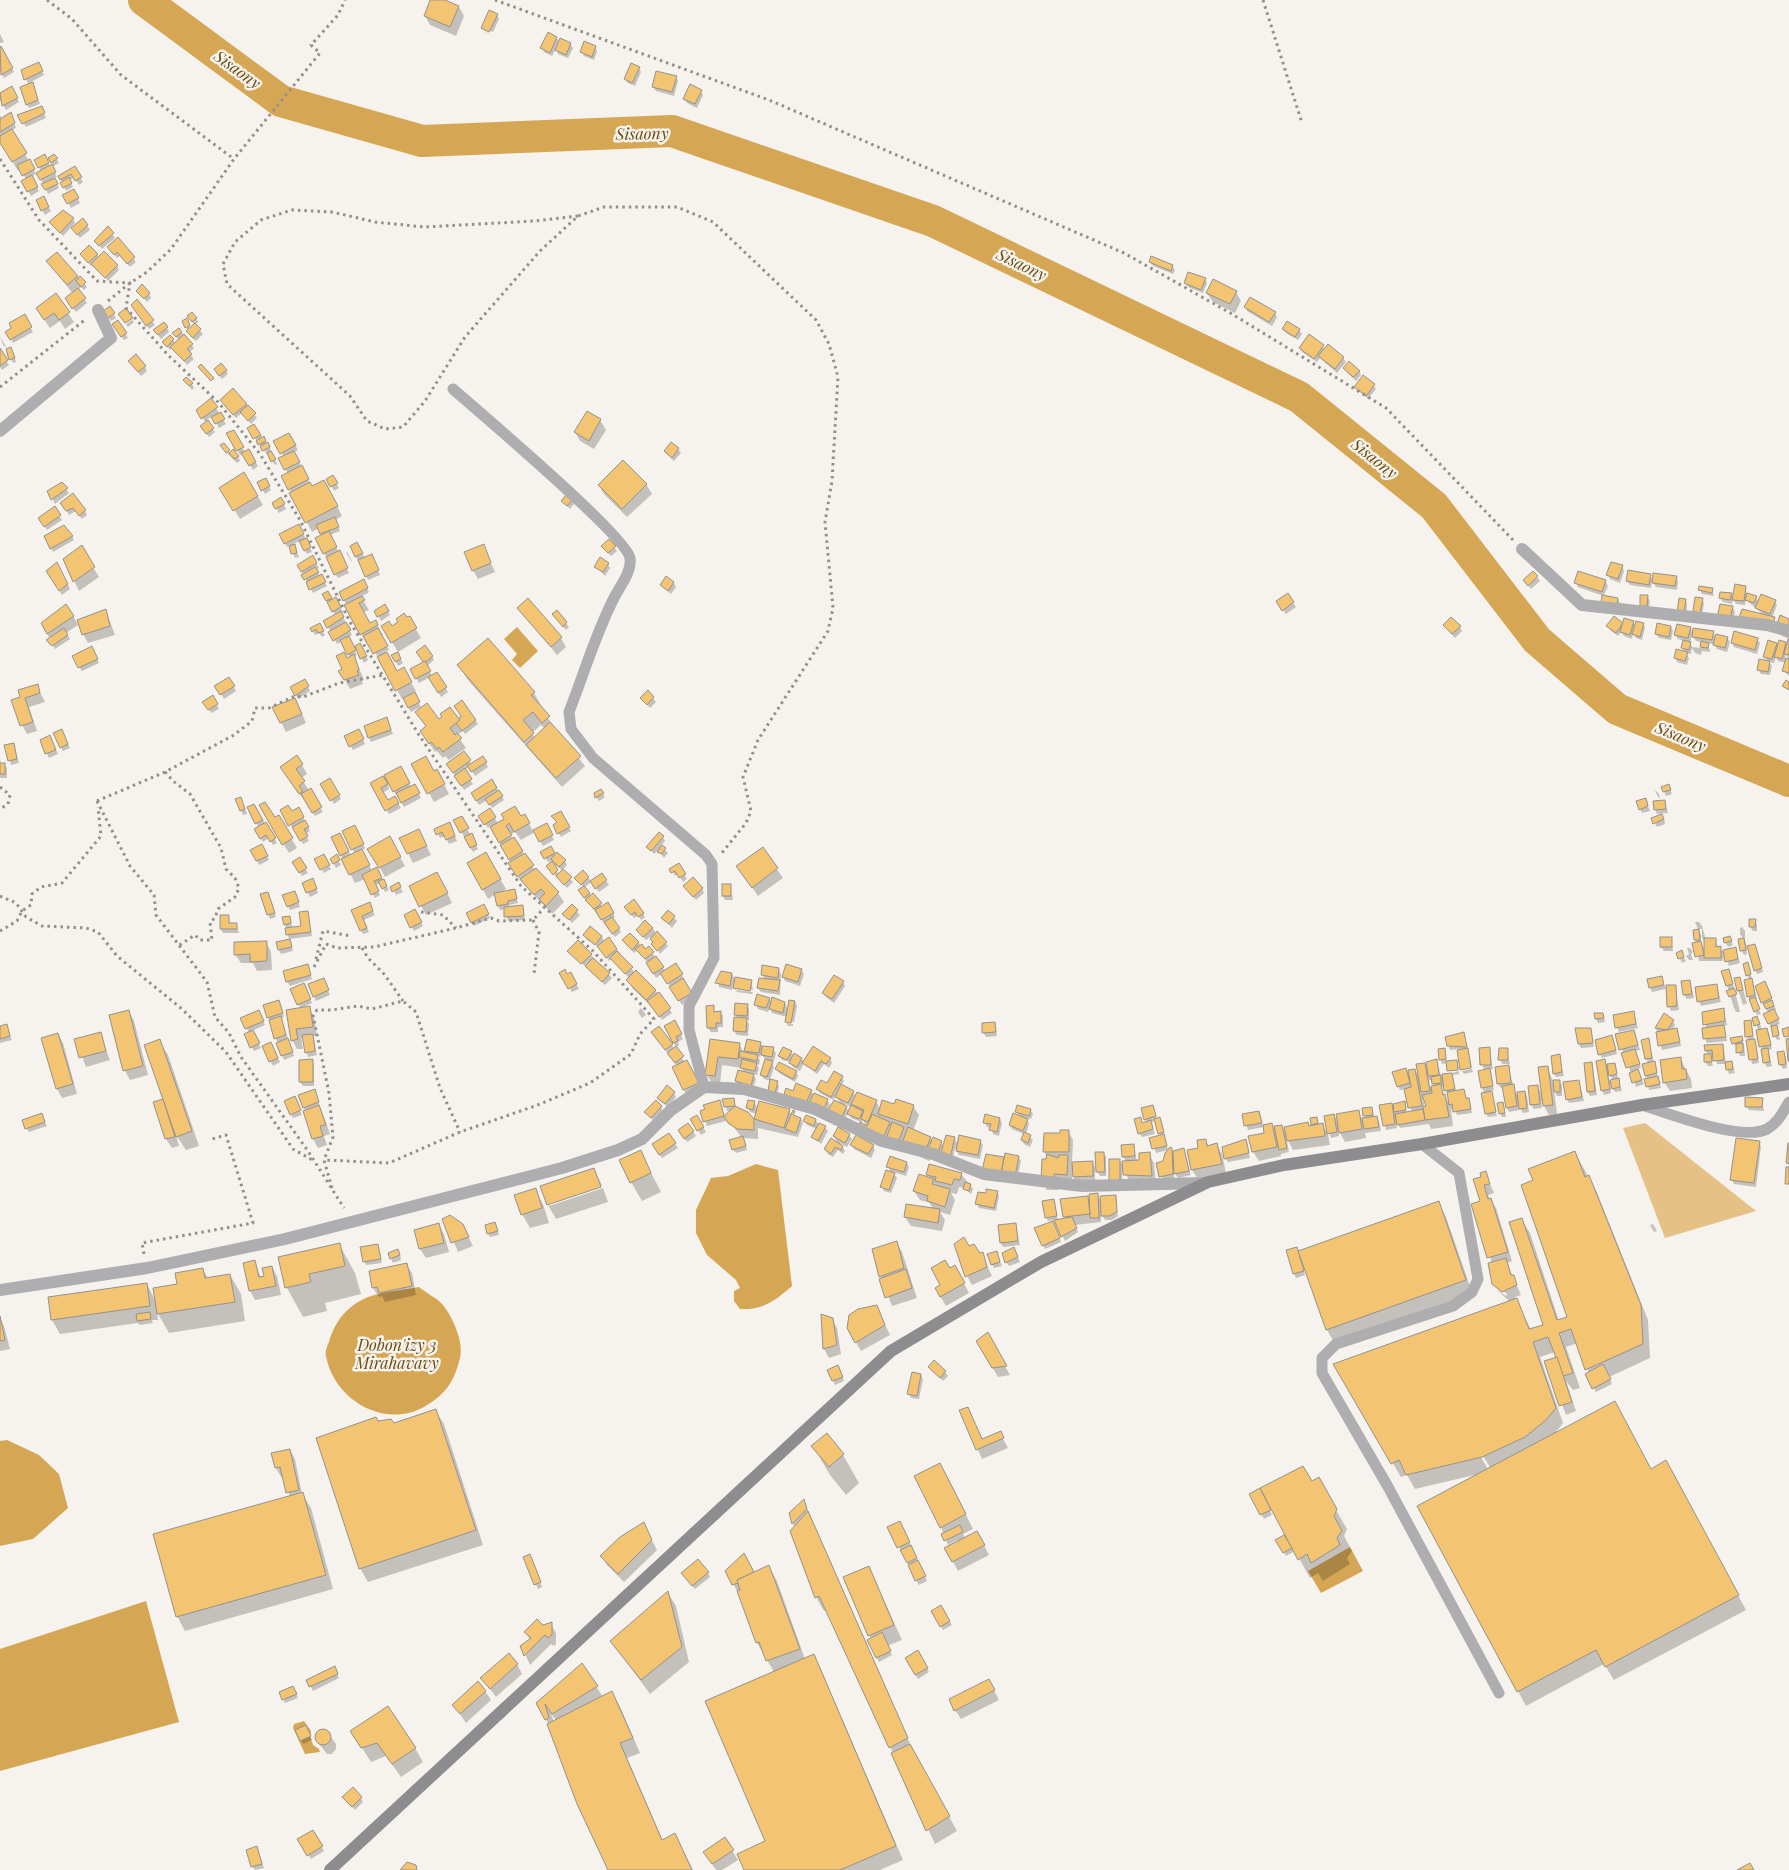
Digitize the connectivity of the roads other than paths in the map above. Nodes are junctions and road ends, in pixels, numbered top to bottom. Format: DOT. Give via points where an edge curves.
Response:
graph roads {
  1 [pos="98,310"];
  2 [pos="453,389"];
  3 [pos="0,431"];
  4 [pos="1522,549"];
  5 [pos="1789,631"];
  6 [pos="1789,1084"];
  7 [pos="704,1087"];
  8 [pos="1789,1102"];
  9 [pos="1642,1105"];
  10 [pos="1422,1144"];
  11 [pos="1204,1183"];
  12 [pos="0,1290"];
  13 [pos="1499,1693"];
  14 [pos="330,1870"];
  1 -- 3 [label="street" via="112,338"];
  2 -- 7 [label="lane" via="580,502 619,540 630,556 630,569 610,605 569,712 571,729 593,758 712,864 714,958 689,1006 689,1030"];
  4 -- 5 [label="street" via="1582,605 1767,625"];
  6 -- 9 [label="main road"];
  7 -- 11 [label="street" via="744,1089 815,1110 882,1140 932,1154 984,1174 1082,1186"];
  7 -- 12 [label="street" via="671,1110 642,1139 618,1150 530,1177 355,1223 147,1268"];
  8 -- 9 [label="lane" via="1778,1121 1753,1134 1732,1132"];
  9 -- 10 [label="main road"];
  10 -- 11 [label="main road" via="1284,1165"];
  10 -- 13 [label="lane" via="1458,1173 1478,1280 1472,1292 1453,1306 1336,1344 1322,1358 1322,1373 1387,1485"];
  11 -- 14 [label="main road" via="1041,1262 891,1351"];
}
